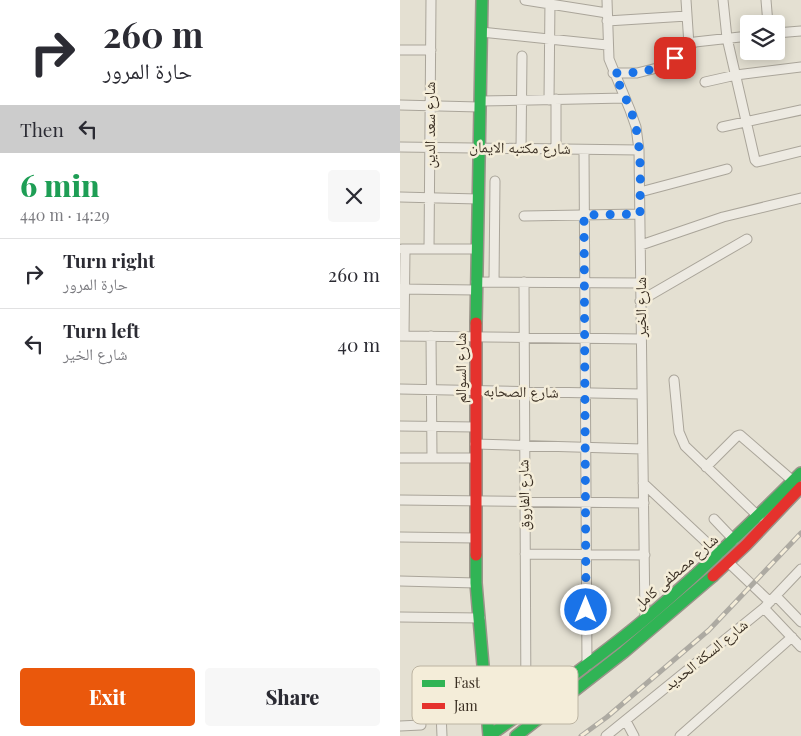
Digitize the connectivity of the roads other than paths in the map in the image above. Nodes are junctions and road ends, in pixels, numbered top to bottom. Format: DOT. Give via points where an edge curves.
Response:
graph roads {
  1 [pos="431,0"];
  2 [pos="482,0"];
  3 [pos="525,0"];
  4 [pos="607,0"];
  5 [pos="686,0"];
  6 [pos="723,0"];
  7 [pos="766,0"];
  8 [pos="550,2"];
  9 [pos="767,15"];
  10 [pos="687,16"];
  11 [pos="607,17"];
  12 [pos="801,31"];
  13 [pos="481,32"];
  14 [pos="785,32"];
  15 [pos="740,37"];
  16 [pos="727,38"];
  17 [pos="549,39"];
  18 [pos="608,45"];
  19 [pos="689,46"];
  20 [pos="400,50"];
  21 [pos="430,50"];
  22 [pos="522,56"];
  23 [pos="801,67"];
  24 [pos="614,73"];
  25 [pos="736,75"];
  26 [pos="705,82"];
  27 [pos="625,98"];
  28 [pos="521,100"];
  29 [pos="552,100"];
  30 [pos="480,104"];
  31 [pos="400,105"];
  32 [pos="430,106"];
  33 [pos="801,110"];
  34 [pos="746,122"];
  35 [pos="722,127"];
  36 [pos="400,146"];
  37 [pos="430,147"];
  38 [pos="479,148"];
  39 [pos="521,148"];
  40 [pos="556,149"];
  41 [pos="584,150"];
  42 [pos="639,150"];
  43 [pos="801,151"];
  44 [pos="727,169"];
  45 [pos="495,181"];
  46 [pos="640,192"];
  47 [pos="400,197"];
  48 [pos="430,198"];
  49 [pos="478,198"];
  50 [pos="801,198"];
  51 [pos="640,214"];
  52 [pos="584,215"];
  53 [pos="524,216"];
  54 [pos="747,239"];
  55 [pos="641,245"];
  56 [pos="403,249"];
  57 [pos="429,249"];
  58 [pos="476,249"];
  59 [pos="494,282"];
  60 [pos="524,282"];
  61 [pos="584,282"];
  62 [pos="640,282"];
  63 [pos="476,286"];
  64 [pos="402,289"];
  65 [pos="640,301"];
  66 [pos="402,336"];
  67 [pos="431,336"];
  68 [pos="476,336"];
  69 [pos="524,337"];
  70 [pos="585,338"];
  71 [pos="641,338"];
  72 [pos="674,380"];
  73 [pos="400,389"];
  74 [pos="432,390"];
  75 [pos="476,391"];
  76 [pos="525,392"];
  77 [pos="585,393"];
  78 [pos="641,394"];
  79 [pos="400,426"];
  80 [pos="432,427"];
  81 [pos="475,428"];
  82 [pos="475,444"];
  83 [pos="524,445"];
  84 [pos="585,447"];
  85 [pos="642,449"];
  86 [pos="400,458"];
  87 [pos="432,458"];
  88 [pos="475,458"];
  89 [pos="706,467"];
  90 [pos="798,480"];
  91 [pos="643,483"];
  92 [pos="400,500"];
  93 [pos="524,501"];
  94 [pos="475,502"];
  95 [pos="586,502"];
  96 [pos="644,503"];
  97 [pos="758,516"];
  98 [pos="714,519"];
  99 [pos="400,537"];
  100 [pos="476,538"];
  101 [pos="734,540"];
  102 [pos="525,554"];
  103 [pos="719,554"];
  104 [pos="586,555"];
  105 [pos="644,555"];
  106 [pos="728,562"];
  107 [pos="801,568"];
  108 [pos="400,580"];
  109 [pos="476,583"];
  110 [pos="770,602"];
  111 [pos="400,617"];
  112 [pos="480,618"];
  113 [pos="645,619"];
  114 [pos="801,622"];
  115 [pos="792,637"];
  116 [pos="801,647"];
  117 [pos="484,666"];
  118 [pos="526,666"];
  119 [pos="587,666"];
  120 [pos="578,672"];
  121 [pos="578,688"];
  122 [pos="626,721"];
  123 [pos="505,724"];
  124 [pos="531,724"];
  125 [pos="422,725"];
  126 [pos="400,726"];
  127 [pos="489,736"];
  128 [pos="516,736"];
  129 [pos="606,736"];
  130 [pos="634,736"];
  131 [pos="680,736"];
  1 -- 21 [label="street, شارع سعد الدين"];
  2 -- 13 [label="main road, شارع السوالم"];
  3 -- 8 [label="street"];
  4 -- 11 [label="street, شارع الخير"];
  5 -- 10 [label="street"];
  6 -- 16 [label="street"];
  7 -- 9 [label="street"];
  8 -- 11 [label="street"];
  8 -- 17 [label="street"];
  10 -- 11 [label="street"];
  10 -- 19 [label="street"];
  11 -- 18 [label="street, شارع الخير"];
  12 -- 14 [label="street"];
  13 -- 17 [label="street"];
  13 -- 30 [label="main road, شارع السوالم"];
  15 -- 16 [label="street"];
  16 -- 19 [label="street" via="700,41"];
  16 -- 25 [label="street"];
  17 -- 18 [label="street"];
  17 -- 29 [label="street"];
  18 -- 24 [label="street, شارع الخير"];
  19 -- 24 [label="street" via="657,68 637,73"];
  20 -- 21 [label="street"];
  21 -- 32 [label="street, شارع سعد الدين"];
  22 -- 28 [label="street"];
  23 -- 25 [label="street"];
  24 -- 27 [label="street, شارع الخير"];
  25 -- 26 [label="street"];
  25 -- 34 [label="street"];
  27 -- 29 [label="street"];
  27 -- 42 [label="street, شارع الخير" via="636,127"];
  28 -- 29 [label="street"];
  28 -- 30 [label="street"];
  28 -- 39 [label="street"];
  29 -- 40 [label="street"];
  30 -- 32 [label="street"];
  30 -- 38 [label="main road, شارع السوالم"];
  31 -- 32 [label="street"];
  32 -- 37 [label="street, شارع سعد الدين"];
  33 -- 34 [label="street"];
  34 -- 35 [label="street"];
  34 -- 43 [label="street" via="756,161"];
  36 -- 37 [label="street, شارع مكتبه الايمان"];
  37 -- 38 [label="street, شارع مكتبه الايمان"];
  37 -- 48 [label="street, شارع سعد الدين"];
  38 -- 39 [label="street, شارع مكتبه الايمان"];
  38 -- 49 [label="main road, شارع السوالم"];
  39 -- 40 [label="street, شارع مكتبه الايمان"];
  40 -- 41 [label="street, شارع مكتبه الايمان"];
  41 -- 42 [label="street, شارع مكتبه الايمان"];
  41 -- 52 [label="street"];
  42 -- 46 [label="street, شارع الخير"];
  44 -- 46 [label="street"];
  45 -- 59 [label="street"];
  46 -- 51 [label="street, شارع الخير"];
  47 -- 48 [label="street"];
  48 -- 49 [label="street"];
  48 -- 57 [label="street, شارع سعد الدين"];
  49 -- 58 [label="main road, شارع السوالم"];
  50 -- 55 [label="street" via="723,217"];
  51 -- 52 [label="street"];
  51 -- 55 [label="street, شارع الخير"];
  52 -- 53 [label="street"];
  52 -- 61 [label="street"];
  54 -- 65 [label="street"];
  55 -- 62 [label="street, شارع الخير"];
  56 -- 57 [label="street"];
  56 -- 64 [label="street"];
  57 -- 58 [label="street"];
  58 -- 63 [label="main road, شارع السوالم"];
  59 -- 60 [label="street"];
  59 -- 63 [label="street"];
  60 -- 61 [label="street"];
  60 -- 69 [label="street, شارع الفاروق"];
  61 -- 62 [label="street"];
  61 -- 70 [label="street"];
  62 -- 65 [label="street, شارع الخير"];
  63 -- 64 [label="street"];
  63 -- 68 [label="main road, شارع السوالم"];
  64 -- 66 [label="street"];
  65 -- 71 [label="street, شارع الخير"];
  66 -- 67 [label="street"];
  67 -- 68 [label="street"];
  67 -- 74 [label="street"];
  68 -- 69 [label="street"];
  68 -- 75 [label="main road, شارع السوالم"];
  69 -- 70 [label="street"];
  69 -- 76 [label="street, شارع الفاروق"];
  70 -- 71 [label="street"];
  70 -- 77 [label="street"];
  71 -- 78 [label="street, شارع الخير"];
  72 -- 89 [label="street" via="680,437"];
  73 -- 74 [label="street, شارع الصحابه"];
  74 -- 75 [label="street, شارع الصحابه"];
  74 -- 80 [label="street"];
  75 -- 76 [label="street, شارع الصحابه"];
  75 -- 81 [label="main road, شارع السوالم"];
  76 -- 77 [label="street, شارع الصحابه"];
  76 -- 83 [label="street, شارع الفاروق"];
  77 -- 78 [label="street, شارع الصحابه"];
  77 -- 84 [label="street"];
  78 -- 85 [label="street, شارع الخير"];
  79 -- 80 [label="street"];
  80 -- 81 [label="street"];
  80 -- 87 [label="street"];
  81 -- 82 [label="main road, شارع السوالم"];
  82 -- 83 [label="street"];
  82 -- 88 [label="main road, شارع السوالم"];
  83 -- 84 [label="street"];
  83 -- 93 [label="street, شارع الفاروق"];
  84 -- 85 [label="street"];
  84 -- 95 [label="street"];
  85 -- 91 [label="street, شارع الخير"];
  86 -- 87 [label="street"];
  87 -- 88 [label="street"];
  88 -- 94 [label="main road, شارع السوالم"];
  89 -- 90 [label="street" via="740,435"];
  89 -- 97 [label="street"];
  90 -- 97 [label="main road, شارع مصطفى كامل"];
  90 -- 106 [label="main road, شارع مصطفى كامل"];
  91 -- 96 [label="street, شارع الخير"];
  91 -- 103 [label="street"];
  92 -- 94 [label="street"];
  93 -- 94 [label="street"];
  93 -- 95 [label="street"];
  93 -- 102 [label="street, شارع الفاروق"];
  94 -- 100 [label="main road, شارع السوالم"];
  95 -- 96 [label="street"];
  95 -- 104 [label="street"];
  96 -- 105 [label="street, شارع الخير"];
  97 -- 101 [label="main road, شارع مصطفى كامل"];
  98 -- 101 [label="street"];
  99 -- 100 [label="street"];
  100 -- 109 [label="main road, شارع السوالم"];
  101 -- 103 [label="main road, شارع مصطفى كامل"];
  102 -- 104 [label="street"];
  102 -- 118 [label="street, شارع الفاروق"];
  103 -- 113 [label="main road, شارع مصطفى كامل"];
  104 -- 105 [label="street"];
  104 -- 119 [label="street"];
  105 -- 113 [label="street, شارع الخير"];
  106 -- 110 [label="street"];
  106 -- 121 [label="main road, شارع مصطفى كامل"];
  107 -- 110 [label="street, شارع السكة الحديد"];
  108 -- 109 [label="street"];
  109 -- 112 [label="main road, شارع السوالم"];
  110 -- 114 [label="street"];
  110 -- 115 [label="street"];
  110 -- 122 [label="street, شارع السكة الحديد"];
  111 -- 112 [label="street"];
  112 -- 117 [label="main road, شارع السوالم"];
  113 -- 119 [label="main road, شارع مصطفى كامل"];
  115 -- 116 [label="street"];
  115 -- 131 [label="street"];
  119 -- 120 [label="main road, شارع مصطفى كامل"];
  122 -- 129 [label="street, شارع السكة الحديد"];
  122 -- 130 [label="street"];
  123 -- 127 [label="main road, شارع مصطفى كامل"];
  124 -- 128 [label="main road, شارع مصطفى كامل"];
  125 -- 126 [label="street"];
}
